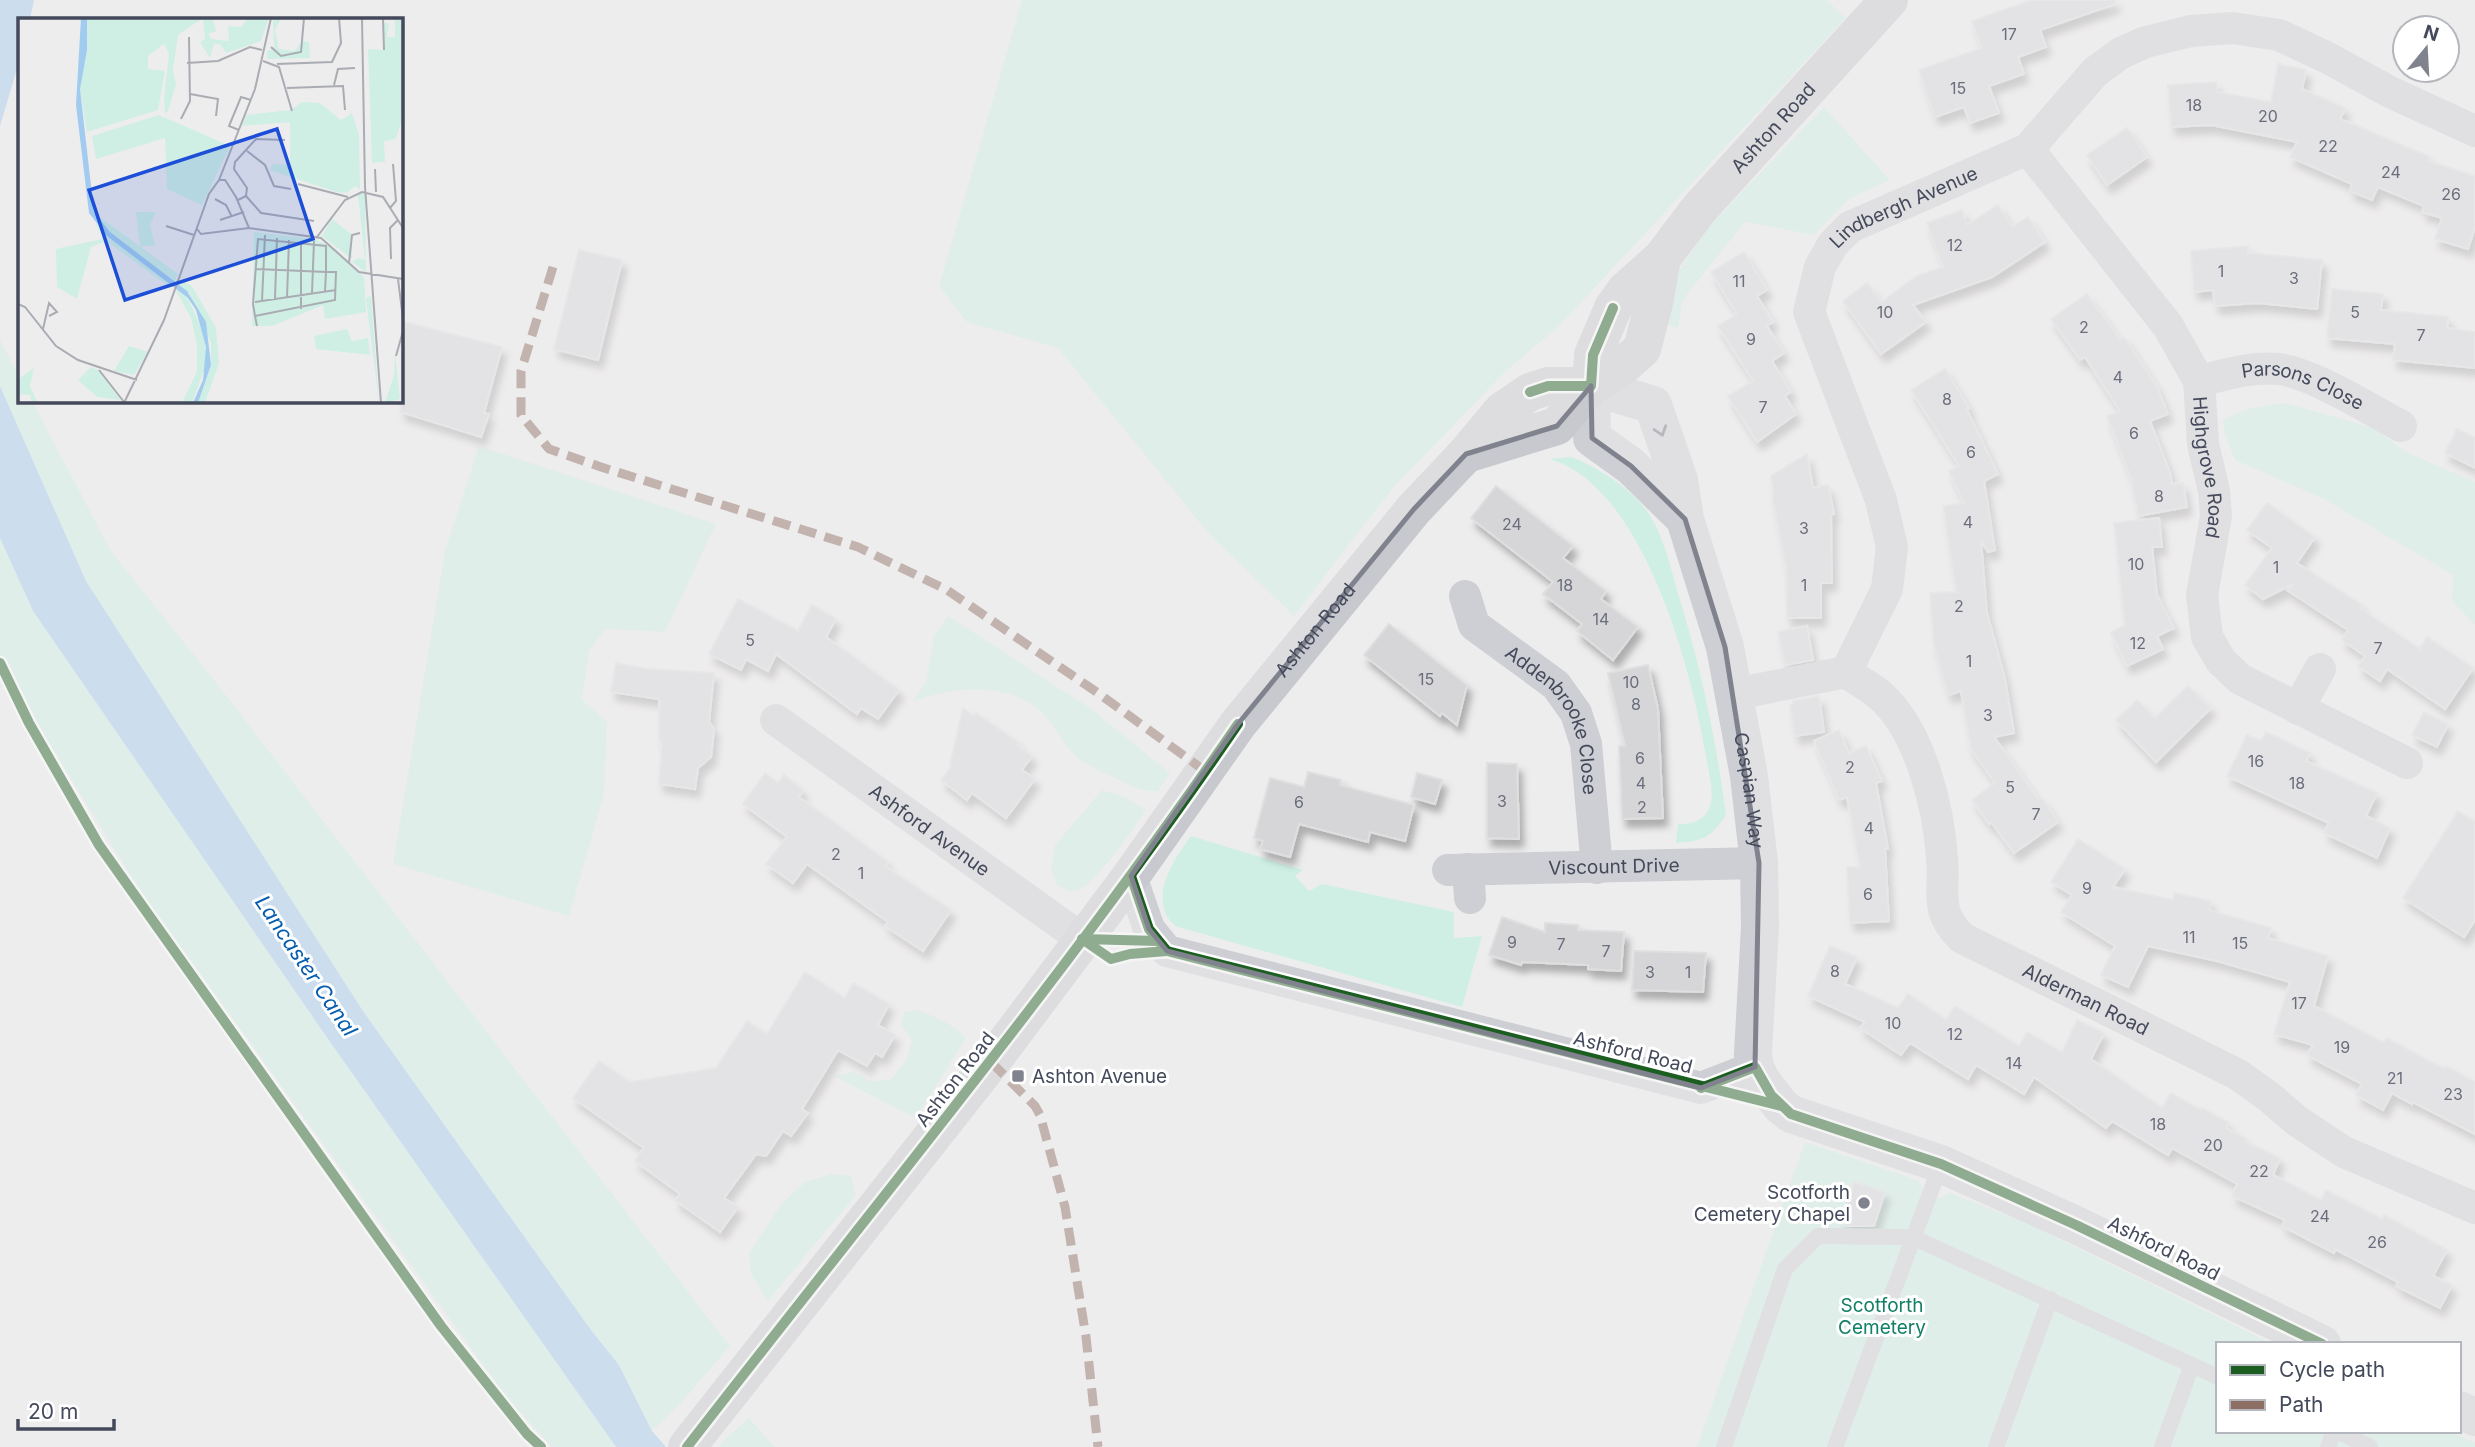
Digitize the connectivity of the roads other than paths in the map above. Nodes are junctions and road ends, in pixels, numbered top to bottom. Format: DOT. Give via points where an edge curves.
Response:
graph roads {
  1 [pos="1889,0"];
  2 [pos="2475,131"];
  3 [pos="2028,149"];
  4 [pos="2199,381"];
  5 [pos="1591,386"];
  6 [pos="2402,426"];
  7 [pos="1685,519"];
  8 [pos="1465,596"];
  9 [pos="2320,668"];
  10 [pos="1846,671"];
  11 [pos="1735,694"];
  12 [pos="2298,709"];
  13 [pos="776,720"];
  14 [pos="2407,763"];
  15 [pos="1759,863"];
  16 [pos="1597,868"];
  17 [pos="1130,876"];
  18 [pos="1462,879"];
  19 [pos="1082,939"];
  20 [pos="1755,1067"];
  21 [pos="1941,1164"];
  22 [pos="2475,1208"];
  23 [pos="1912,1237"];
  24 [pos="2050,1299"];
  25 [pos="2318,1342"];
  26 [pos="2192,1365"];
  27 [pos="2216,1376"];
  28 [pos="2339,1433"];
  29 [pos="695,1437"];
  30 [pos="1724,1447"];
  31 [pos="1835,1447"];
  32 [pos="1996,1447"];
  33 [pos="2162,1447"];
  34 [pos="2370,1447"];
  1 -- 5 [label="main road, Ashton Road" via="1699,209 1662,258 1642,349"];
  2 -- 3 [label="street, Lindbergh Avenue" via="2279,36 2232,28 2146,41 2121,53 2095,72"];
  3 -- 4 [label="street, Highgrove Road" via="2168,326"];
  3 -- 10 [label="street, Lindbergh Avenue" via="1850,227 1820,267 1809,312 1881,499 1892,547 1886,589"];
  4 -- 6 [label="street, Parsons Close" via="2246,369 2280,369 2314,381"];
  4 -- 12 [label="street, Highgrove Road" via="2203,444 2216,516 2202,595 2207,637 2221,661 2240,679"];
  5 -- 7 [label="street, Caspian Way" via="1592,438 1631,466"];
  5 -- 7 [label="street, Caspian Way, one-way" via="1653,405 1679,480"];
  5 -- 17 [label="main road, Ashton Road" via="1557,426 1466,454 1414,509 1238,724"];
  7 -- 11 [label="street, Caspian Way"];
  8 -- 16 [label="street, Addenbrooke Close" via="1474,625 1556,685 1576,713 1586,744"];
  9 -- 12 [label="street"];
  10 -- 11 [label="street"];
  10 -- 22 [label="street, Alderman Road" via="1882,697 1912,736 1931,790 1942,858 1943,907 1948,924 1962,938 2236,1074 2344,1152"];
  11 -- 15 [label="street, Caspian Way"];
  12 -- 14 [label="street, Highgrove Road"];
  13 -- 19 [label="street, Ashford Avenue"];
  15 -- 16 [label="street, Viscount Drive"];
  15 -- 20 [label="street, Caspian Way"];
  16 -- 18 [label="street, Viscount Drive"];
  17 -- 19 [label="main road, Ashton Road"];
  17 -- 20 [label="street, Ashford Road" via="1149,929 1167,951 1701,1088"];
  19 -- 29 [label="main road, Ashton Road" via="999,1052"];
  20 -- 21 [label="street, Ashford Road" via="1771,1095 1791,1114"];
  21 -- 23 [label="lane"];
  21 -- 25 [label="street, Ashford Road"];
  23 -- 24 [label="lane"];
  23 -- 30 [label="lane" via="1818,1236 1785,1269"];
  23 -- 31 [label="lane"];
  24 -- 26 [label="lane"];
  24 -- 32 [label="lane"];
  26 -- 27 [label="lane"];
  26 -- 33 [label="lane"];
  28 -- 34 [label="lane"];
}
